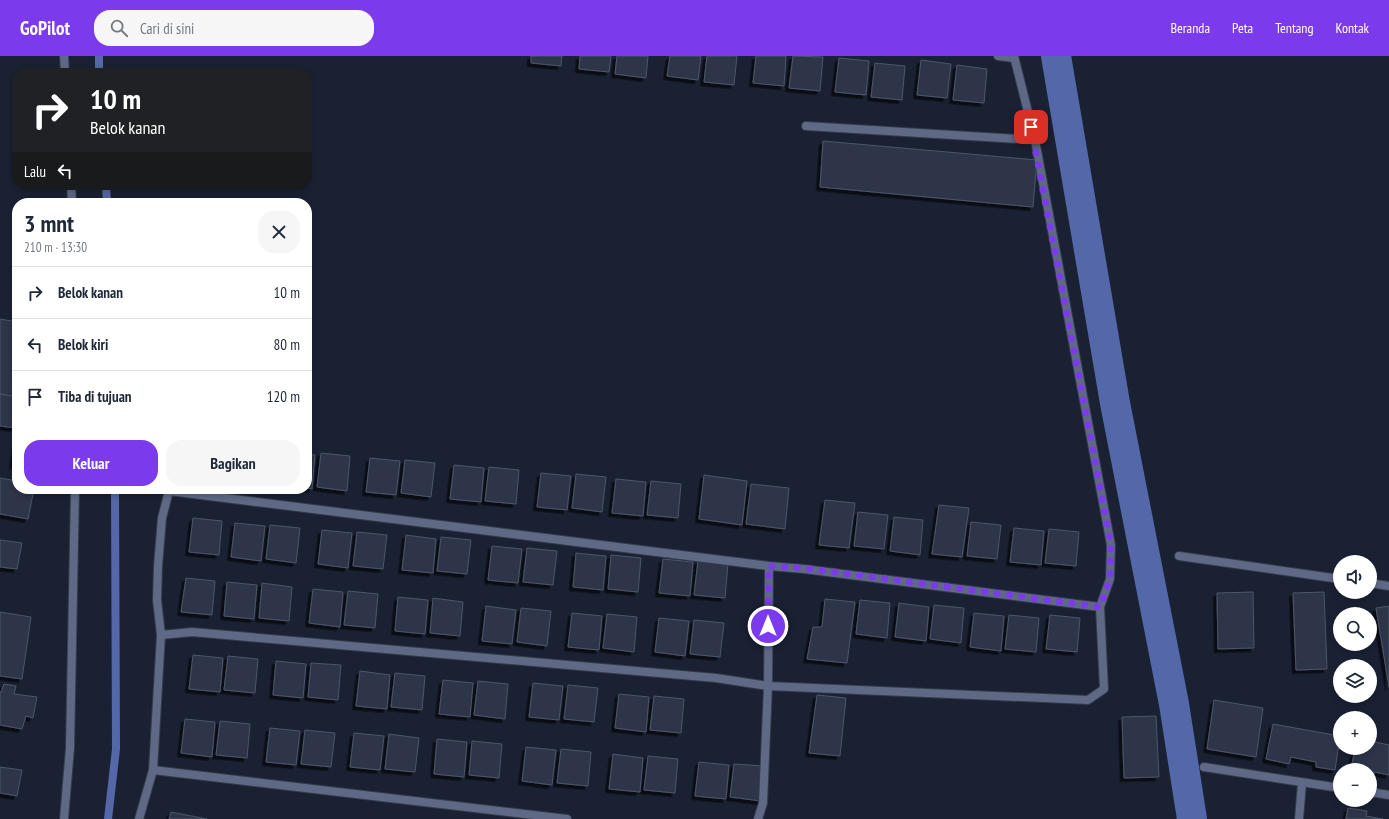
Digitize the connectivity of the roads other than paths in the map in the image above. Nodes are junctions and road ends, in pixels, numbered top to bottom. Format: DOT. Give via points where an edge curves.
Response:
graph roads {
  1 [pos="64,56"];
  2 [pos="998,56"];
  3 [pos="1014,57"];
  4 [pos="65,68"];
  5 [pos="806,126"];
  6 [pos="1035,140"];
  7 [pos="75,494"];
  8 [pos="168,494"];
  9 [pos="201,494"];
  10 [pos="1179,556"];
  11 [pos="769,566"];
  12 [pos="1333,578"];
  13 [pos="1377,584"];
  14 [pos="1389,586"];
  15 [pos="1100,607"];
  16 [pos="161,635"];
  17 [pos="768,686"];
  18 [pos="1204,767"];
  19 [pos="152,770"];
  20 [pos="1302,783"];
  21 [pos="1333,787"];
  22 [pos="1377,793"];
  23 [pos="1389,795"];
  24 [pos="64,819"];
  25 [pos="139,819"];
  26 [pos="567,819"];
  27 [pos="758,819"];
  28 [pos="1299,819"];
  1 -- 4 [label="street"];
  2 -- 3 [label="street"];
  3 -- 6 [label="street"];
  5 -- 6 [label="street"];
  6 -- 15 [label="street" via="1111,545 1110,579"];
  7 -- 24 [label="street" via="70,748"];
  8 -- 16 [label="street" via="162,518 158,566 157,600"];
  9 -- 11 [label="street"];
  10 -- 12 [label="street"];
  11 -- 15 [label="street" via="804,568"];
  11 -- 17 [label="street"];
  13 -- 14 [label="street"];
  15 -- 17 [label="street" via="1104,690 1088,700"];
  16 -- 17 [label="street" via="192,632 716,678"];
  16 -- 19 [label="street"];
  17 -- 27 [label="street" via="763,803"];
  18 -- 20 [label="street"];
  19 -- 25 [label="street"];
  19 -- 26 [label="street"];
  20 -- 21 [label="street"];
  20 -- 28 [label="street"];
  22 -- 23 [label="street"];
}
